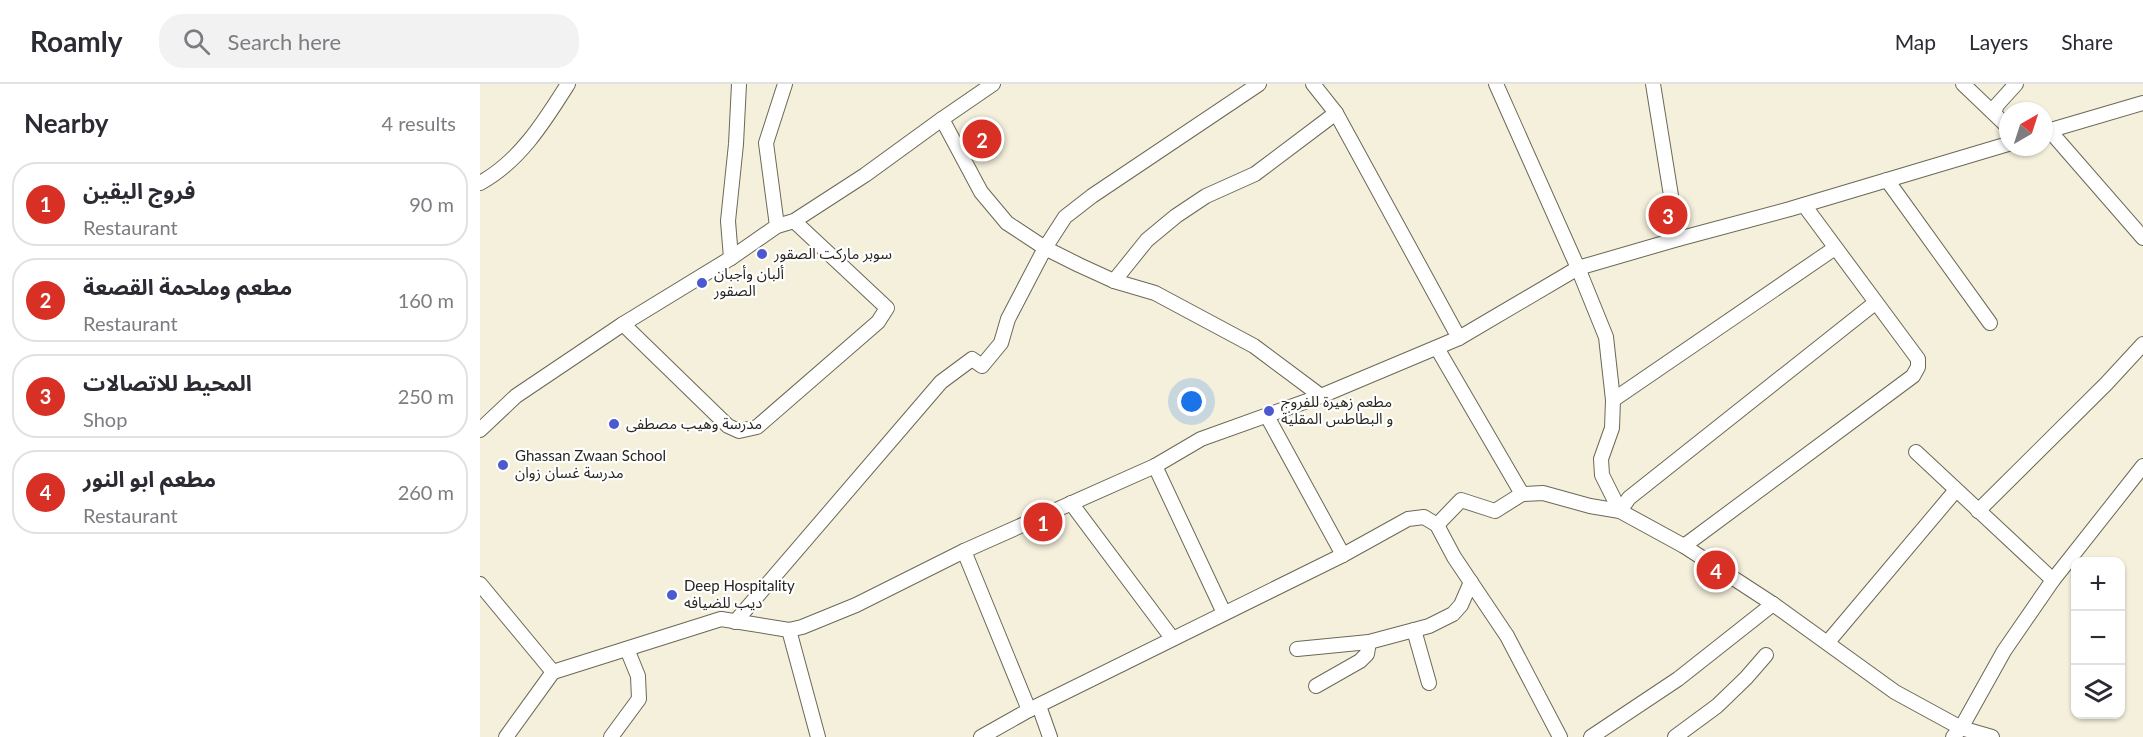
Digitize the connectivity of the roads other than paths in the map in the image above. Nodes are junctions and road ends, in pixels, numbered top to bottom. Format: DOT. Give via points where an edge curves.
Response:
graph roads {
  1 [pos="568,84"];
  2 [pos="740,84"];
  3 [pos="785,84"];
  4 [pos="993,84"];
  5 [pos="1259,84"];
  6 [pos="1313,84"];
  7 [pos="1497,84"];
  8 [pos="1653,84"];
  9 [pos="1963,84"];
  10 [pos="2016,84"];
  11 [pos="2143,103"];
  12 [pos="1336,113"];
  13 [pos="1994,113"];
  14 [pos="1999,118"];
  15 [pos="942,119"];
  16 [pos="2053,129"];
  17 [pos="2053,138"];
  18 [pos="1999,147"];
  19 [pos="1887,180"];
  20 [pos="480,183"];
  21 [pos="1804,205"];
  22 [pos="794,221"];
  23 [pos="777,226"];
  24 [pos="2143,238"];
  25 [pos="1678,239"];
  26 [pos="1045,248"];
  27 [pos="1835,248"];
  28 [pos="731,258"];
  29 [pos="1578,268"];
  30 [pos="1114,281"];
  31 [pos="1875,303"];
  32 [pos="1990,323"];
  33 [pos="623,324"];
  34 [pos="1458,338"];
  35 [pos="2143,344"];
  36 [pos="1437,348"];
  37 [pos="1321,396"];
  38 [pos="1613,400"];
  39 [pos="1267,416"];
  40 [pos="480,430"];
  41 [pos="1916,452"];
  42 [pos="1155,466"];
  43 [pos="2143,466"];
  44 [pos="1956,490"];
  45 [pos="1522,494"];
  46 [pos="1071,503"];
  47 [pos="1620,511"];
  48 [pos="1978,511"];
  49 [pos="1437,525"];
  50 [pos="1684,546"];
  51 [pos="964,551"];
  52 [pos="1342,555"];
  53 [pos="2053,580"];
  54 [pos="1471,582"];
  55 [pos="480,584"];
  56 [pos="1773,604"];
  57 [pos="1224,613"];
  58 [pos="735,622"];
  59 [pos="789,630"];
  60 [pos="1414,630"];
  61 [pos="1172,638"];
  62 [pos="1369,642"];
  63 [pos="1828,642"];
  64 [pos="627,649"];
  65 [pos="1297,649"];
  66 [pos="1766,655"];
  67 [pos="553,672"];
  68 [pos="1429,683"];
  69 [pos="1316,686"];
  70 [pos="1034,708"];
  71 [pos="1957,732"];
  72 [pos="506,737"];
  73 [pos="611,737"];
  74 [pos="818,737"];
  75 [pos="981,737"];
  76 [pos="1050,737"];
  77 [pos="1560,737"];
  78 [pos="1591,737"];
  79 [pos="1675,737"];
  80 [pos="1992,737"];
  1 -- 20 [label="street" via="539,130 499,172"];
  2 -- 28 [label="street" via="728,221"];
  3 -- 23 [label="street" via="766,143"];
  4 -- 15 [label="street"];
  5 -- 26 [label="street" via="1092,195 1065,217"];
  6 -- 12 [label="street"];
  7 -- 29 [label="street"];
  8 -- 25 [label="street"];
  9 -- 13 [label="street"];
  10 -- 13 [label="street"];
  11 -- 16 [label="street"];
  12 -- 30 [label="street" via="1256,174 1206,196 1176,216 1147,240"];
  12 -- 34 [label="street"];
  13 -- 14 [label="street"];
  15 -- 22 [label="street"];
  15 -- 26 [label="street" via="981,192 1000,216"];
  17 -- 24 [label="street"];
  18 -- 19 [label="street"];
  19 -- 21 [label="street"];
  19 -- 32 [label="street"];
  21 -- 25 [label="street"];
  21 -- 27 [label="street"];
  22 -- 23 [label="street"];
  22 -- 33 [label="street" via="887,308 878,322 757,427 739,431 728,426"];
  23 -- 28 [label="street"];
  25 -- 29 [label="street"];
  26 -- 30 [label="street"];
  26 -- 58 [label="street" via="1008,319 1001,343 982,366 972,359 941,382"];
  27 -- 31 [label="street"];
  27 -- 38 [label="street"];
  28 -- 33 [label="street"];
  29 -- 34 [label="street"];
  29 -- 38 [label="street" via="1605,337"];
  30 -- 37 [label="street" via="1155,293 1254,345"];
  31 -- 47 [label="street" via="1629,498"];
  31 -- 50 [label="street" via="1918,359 1913,376"];
  33 -- 40 [label="street" via="516,396"];
  34 -- 36 [label="street"];
  35 -- 48 [label="street"];
  36 -- 37 [label="street"];
  36 -- 45 [label="street"];
  37 -- 39 [label="street"];
  38 -- 47 [label="street" via="1612,428 1601,459 1602,475"];
  39 -- 42 [label="street" via="1201,439"];
  39 -- 52 [label="street"];
  41 -- 44 [label="street"];
  42 -- 46 [label="street"];
  42 -- 57 [label="street"];
  43 -- 53 [label="street"];
  44 -- 48 [label="street"];
  44 -- 63 [label="street"];
  45 -- 47 [label="street" via="1543,492"];
  45 -- 49 [label="street" via="1495,511 1461,500"];
  46 -- 51 [label="street"];
  46 -- 61 [label="street"];
  47 -- 50 [label="street"];
  48 -- 53 [label="street"];
  49 -- 52 [label="street" via="1425,517 1408,519"];
  49 -- 54 [label="street"];
  50 -- 56 [label="street"];
  51 -- 59 [label="street" via="856,606"];
  51 -- 70 [label="street"];
  52 -- 57 [label="street"];
  53 -- 71 [label="street" via="2004,651"];
  54 -- 60 [label="street" via="1453,614"];
  54 -- 77 [label="street" via="1507,636"];
  55 -- 67 [label="street"];
  56 -- 63 [label="street"];
  56 -- 78 [label="street" via="1678,679"];
  57 -- 61 [label="street"];
  58 -- 59 [label="street"];
  58 -- 64 [label="street" via="721,619"];
  59 -- 74 [label="street"];
  60 -- 62 [label="street"];
  60 -- 68 [label="street"];
  61 -- 70 [label="street"];
  62 -- 65 [label="street"];
  62 -- 69 [label="street" via="1360,661"];
  63 -- 71 [label="street"];
  64 -- 67 [label="street"];
  64 -- 73 [label="street" via="638,676 639,699"];
  66 -- 79 [label="street" via="1717,706"];
  67 -- 72 [label="street"];
  70 -- 75 [label="street"];
  70 -- 76 [label="street"];
  71 -- 80 [label="street"];
}
